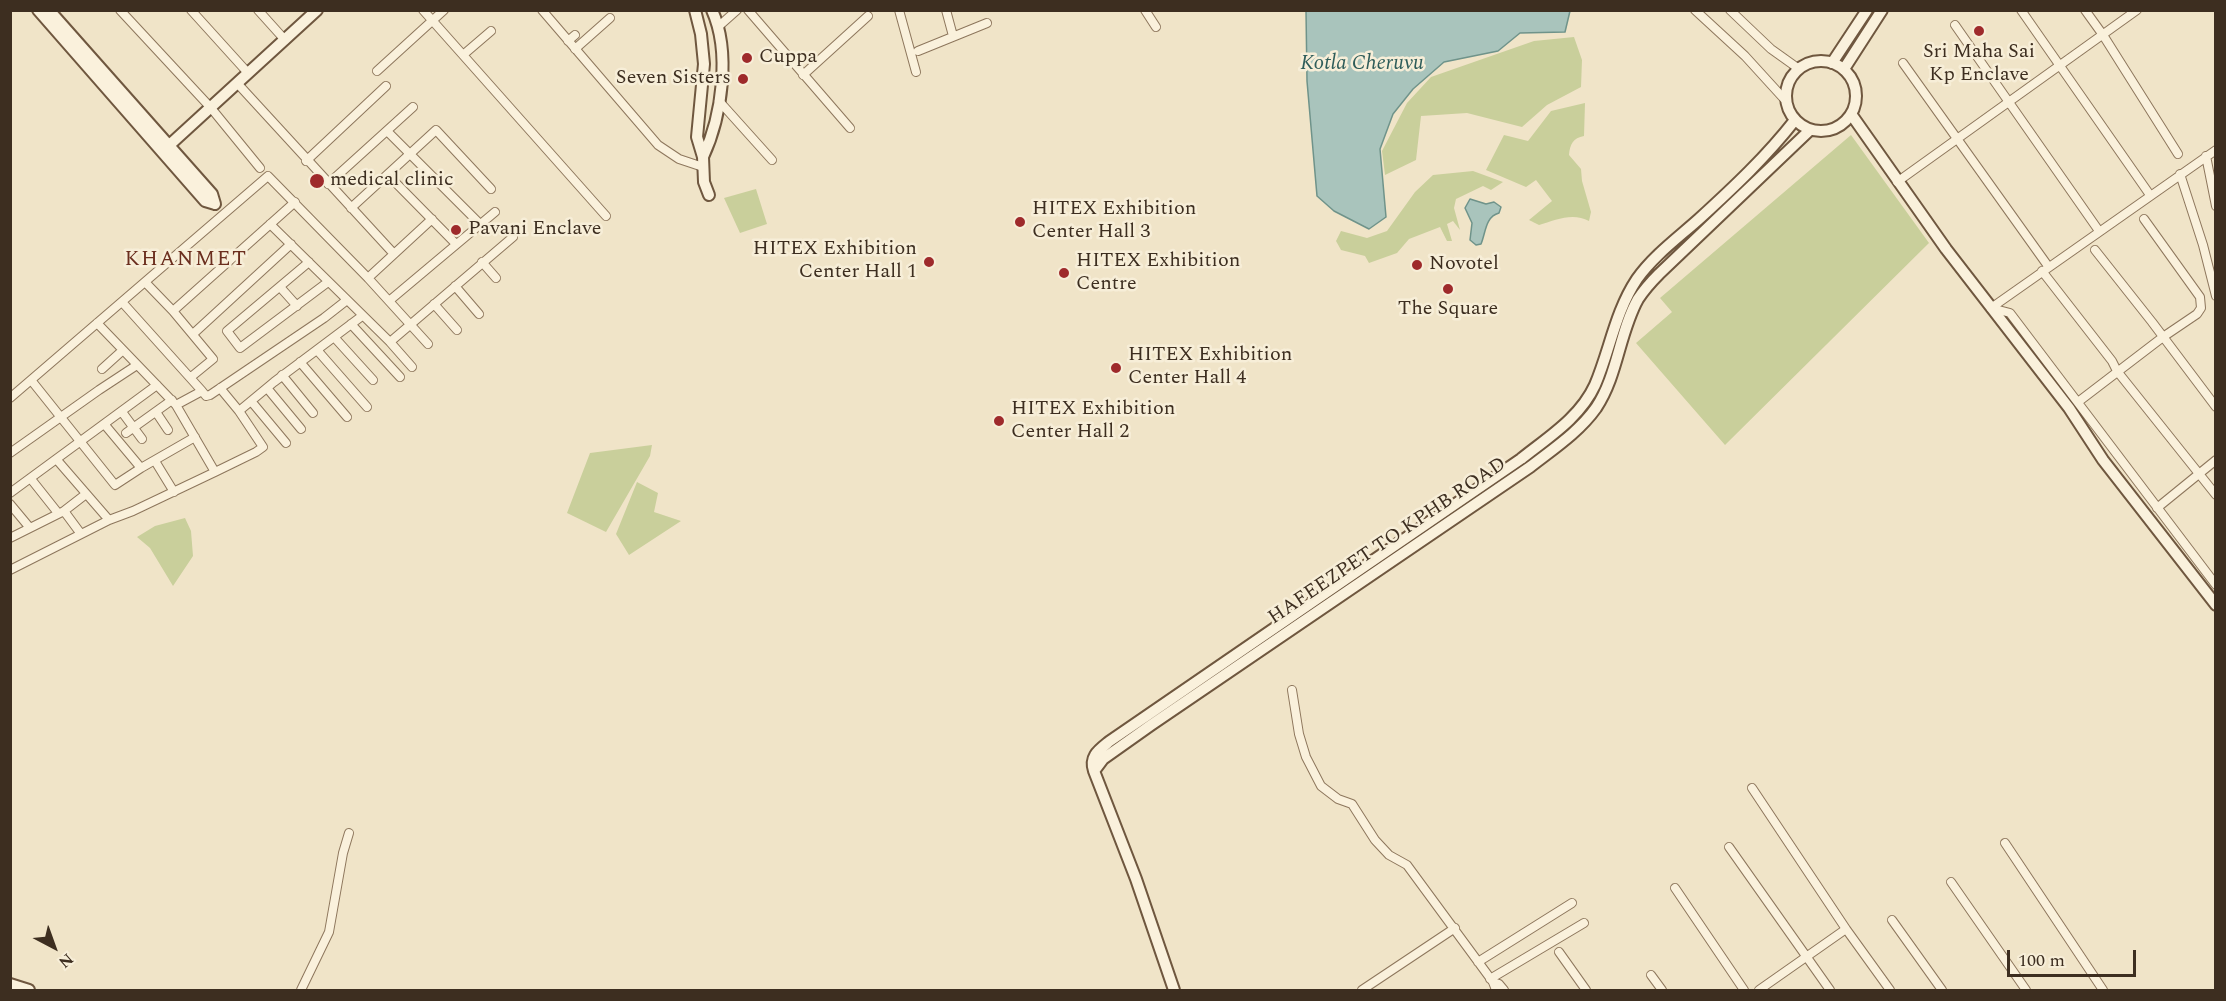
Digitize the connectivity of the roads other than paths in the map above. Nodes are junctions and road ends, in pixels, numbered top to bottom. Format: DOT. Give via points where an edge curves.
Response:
graph roads {
  1 [pos="38,10"];
  2 [pos="49,10"];
  3 [pos="120,10"];
  4 [pos="191,10"];
  5 [pos="258,10"];
  6 [pos="317,10"];
  7 [pos="423,10"];
  8 [pos="444,10"];
  9 [pos="542,10"];
  10 [pos="695,10"];
  11 [pos="712,10"];
  12 [pos="737,10"];
  13 [pos="748,10"];
  14 [pos="899,10"];
  15 [pos="946,10"];
  16 [pos="1145,10"];
  17 [pos="1695,10"];
  18 [pos="1730,10"];
  19 [pos="1867,10"];
  20 [pos="1882,10"];
  21 [pos="2021,10"];
  22 [pos="2085,10"];
  23 [pos="2137,10"];
  24 [pos="868,16"];
  25 [pos="610,18"];
  26 [pos="433,22"];
  27 [pos="987,23"];
  28 [pos="1955,25"];
  29 [pos="719,26"];
  30 [pos="1156,27"];
  31 [pos="491,31"];
  32 [pos="575,35"];
  33 [pos="2103,35"];
  34 [pos="953,36"];
  35 [pos="285,40"];
  36 [pos="568,41"];
  37 [pos="575,49"];
  38 [pos="918,51"];
  39 [pos="463,55"];
  40 [pos="1832,63"];
  41 [pos="1903,63"];
  42 [pos="2060,65"];
  43 [pos="1799,69"];
  44 [pos="1844,69"];
  45 [pos="376,71"];
  46 [pos="916,72"];
  47 [pos="248,73"];
  48 [pos="804,75"];
  49 [pos="237,84"];
  50 [pos="386,86"];
  51 [pos="719,100"];
  52 [pos="1786,101"];
  53 [pos="2008,102"];
  54 [pos="412,107"];
  55 [pos="211,108"];
  56 [pos="1851,114"];
  57 [pos="1795,120"];
  58 [pos="850,128"];
  59 [pos="387,130"];
  60 [pos="1810,130"];
  61 [pos="1957,138"];
  62 [pos="166,148"];
  63 [pos="2216,150"];
  64 [pos="410,154"];
  65 [pos="2178,154"];
  66 [pos="2206,156"];
  67 [pos="772,160"];
  68 [pos="306,161"];
  69 [pos="703,162"];
  70 [pos="260,168"];
  71 [pos="2180,174"];
  72 [pos="388,176"];
  73 [pos="1897,182"];
  74 [pos="328,184"];
  75 [pos="491,189"];
  76 [pos="709,195"];
  77 [pos="2150,195"];
  78 [pos="295,202"];
  79 [pos="215,204"];
  80 [pos="2216,206"];
  81 [pos="351,208"];
  82 [pos="495,212"];
  83 [pos="223,214"];
  84 [pos="606,216"];
  85 [pos="432,219"];
  86 [pos="2144,219"];
  87 [pos="270,224"];
  88 [pos="480,224"];
  89 [pos="2099,231"];
  90 [pos="513,237"];
  91 [pos="291,244"];
  92 [pos="456,244"];
  93 [pos="2095,250"];
  94 [pos="394,254"];
  95 [pos="309,262"];
  96 [pos="482,262"];
  97 [pos="2045,269"];
  98 [pos="368,278"];
  99 [pos="496,278"];
  100 [pos="145,282"];
  101 [pos="328,282"];
  102 [pos="455,286"];
  103 [pos="280,287"];
  104 [pos="2216,296"];
  105 [pos="347,300"];
  106 [pos="389,301"];
  107 [pos="122,302"];
  108 [pos="434,304"];
  109 [pos="297,306"];
  110 [pos="1991,308"];
  111 [pos="173,311"];
  112 [pos="479,314"];
  113 [pos="362,316"];
  114 [pos="97,323"];
  115 [pos="351,324"];
  116 [pos="410,324"];
  117 [pos="457,330"];
  118 [pos="193,334"];
  119 [pos="334,337"];
  120 [pos="2163,337"];
  121 [pos="390,342"];
  122 [pos="428,344"];
  123 [pos="123,350"];
  124 [pos="317,350"];
  125 [pos="300,362"];
  126 [pos="137,365"];
  127 [pos="412,367"];
  128 [pos="102,369"];
  129 [pos="2117,371"];
  130 [pos="282,375"];
  131 [pos="191,377"];
  132 [pos="400,377"];
  133 [pos="31,380"];
  134 [pos="373,380"];
  135 [pos="157,386"];
  136 [pos="220,388"];
  137 [pos="267,388"];
  138 [pos="202,390"];
  139 [pos="10,398"];
  140 [pos="251,401"];
  141 [pos="2078,402"];
  142 [pos="174,403"];
  143 [pos="367,407"];
  144 [pos="2216,407"];
  145 [pos="239,411"];
  146 [pos="122,412"];
  147 [pos="156,412"];
  148 [pos="313,412"];
  149 [pos="347,417"];
  150 [pos="61,418"];
  151 [pos="105,425"];
  152 [pos="134,428"];
  153 [pos="301,429"];
  154 [pos="168,430"];
  155 [pos="126,433"];
  156 [pos="195,437"];
  157 [pos="142,439"];
  158 [pos="80,443"];
  159 [pos="286,443"];
  160 [pos="10,453"];
  161 [pos="57,460"];
  162 [pos="2216,460"];
  163 [pos="155,461"];
  164 [pos="141,468"];
  165 [pos="215,472"];
  166 [pos="2199,473"];
  167 [pos="31,479"];
  168 [pos="2142,489"];
  169 [pos="174,492"];
  170 [pos="10,493"];
  171 [pos="86,494"];
  172 [pos="2216,495"];
  173 [pos="2132,497"];
  174 [pos="10,504"];
  175 [pos="2157,508"];
  176 [pos="61,512"];
  177 [pos="109,520"];
  178 [pos="30,528"];
  179 [pos="81,534"];
  180 [pos="10,538"];
  181 [pos="10,570"];
  182 [pos="2216,585"];
  183 [pos="2216,605"];
  184 [pos="1293,690"];
  185 [pos="1094,771"];
  186 [pos="1752,788"];
  187 [pos="350,833"];
  188 [pos="2005,843"];
  189 [pos="1729,847"];
  190 [pos="1951,882"];
  191 [pos="1675,888"];
  192 [pos="1572,903"];
  193 [pos="1892,920"];
  194 [pos="1584,923"];
  195 [pos="1455,928"];
  196 [pos="1846,929"];
  197 [pos="1559,952"];
  198 [pos="1806,957"];
  199 [pos="1478,962"];
  200 [pos="1651,975"];
  201 [pos="1492,980"];
  202 [pos="10,984"];
  203 [pos="29,990"];
  204 [pos="301,990"];
  205 [pos="1174,990"];
  206 [pos="1362,990"];
  207 [pos="1496,990"];
  208 [pos="1504,990"];
  209 [pos="1586,990"];
  210 [pos="1662,990"];
  211 [pos="1744,990"];
  212 [pos="1759,990"];
  213 [pos="1830,990"];
  214 [pos="1890,990"];
  215 [pos="1942,990"];
  216 [pos="2026,990"];
  217 [pos="2103,990"];
  1 -- 62 [label="main road"];
  2 -- 62 [label="main road"];
  3 -- 55 [label="street"];
  4 -- 47 [label="street"];
  5 -- 35 [label="street"];
  6 -- 35 [label="main road"];
  7 -- 26 [label="street"];
  8 -- 26 [label="street"];
  9 -- 36 [label="street"];
  10 -- 69 [label="main road" via="704,64 697,137"];
  11 -- 29 [label="main road"];
  12 -- 29 [label="street"];
  13 -- 48 [label="street"];
  14 -- 46 [label="street"];
  15 -- 34 [label="street"];
  16 -- 30 [label="street"];
  17 -- 52 [label="street"];
  18 -- 43 [label="street"];
  19 -- 40 [label="main road"];
  20 -- 44 [label="main road"];
  21 -- 42 [label="street"];
  22 -- 33 [label="street"];
  23 -- 33 [label="street"];
  24 -- 48 [label="street"];
  25 -- 37 [label="street"];
  26 -- 39 [label="street"];
  26 -- 45 [label="street"];
  27 -- 34 [label="street"];
  28 -- 53 [label="street"];
  29 -- 51 [label="main road" via="723,62"];
  31 -- 39 [label="street"];
  32 -- 36 [label="street"];
  33 -- 42 [label="street"];
  33 -- 65 [label="street"];
  34 -- 38 [label="street"];
  35 -- 47 [label="main road"];
  36 -- 37 [label="street"];
  37 -- 69 [label="street" via="664,151 679,159"];
  39 -- 84 [label="street"];
  40 -- 43 [label="main road" via="1809,63"];
  40 -- 44 [label="main road"];
  41 -- 61 [label="street"];
  42 -- 53 [label="street"];
  42 -- 77 [label="street"];
  43 -- 52 [label="main road" via="1791,78"];
  44 -- 56 [label="main road" via="1857,95"];
  47 -- 49 [label="main road"];
  48 -- 58 [label="street"];
  49 -- 55 [label="main road"];
  49 -- 68 [label="street"];
  50 -- 68 [label="street"];
  51 -- 67 [label="street"];
  51 -- 69 [label="main road"];
  52 -- 57 [label="main road"];
  53 -- 61 [label="street"];
  53 -- 89 [label="street"];
  54 -- 59 [label="street"];
  55 -- 62 [label="main road"];
  55 -- 70 [label="street"];
  56 -- 60 [label="main road" via="1833,129"];
  56 -- 73 [label="main road"];
  57 -- 60 [label="main road"];
  57 -- 185 [label="main road" via="1768,154 1638,278 1622,305 1594,387 1576,414 1521,459 1110,741 1093,757"];
  59 -- 64 [label="street"];
  59 -- 74 [label="street"];
  60 -- 185 [label="main road, HAFEEZPET TO KPHB ROAD" via="1643,292 1605,390 1596,407 1571,435 1530,467 1151,724 1103,759"];
  61 -- 73 [label="street"];
  61 -- 97 [label="street"];
  62 -- 79 [label="main road" via="205,201"];
  63 -- 66 [label="street"];
  64 -- 72 [label="street"];
  64 -- 75 [label="street" via="436,130"];
  64 -- 88 [label="street"];
  66 -- 71 [label="street"];
  66 -- 80 [label="street"];
  68 -- 74 [label="street"];
  69 -- 76 [label="main road"];
  71 -- 77 [label="street"];
  71 -- 104 [label="street"];
  72 -- 81 [label="street"];
  72 -- 85 [label="street"];
  73 -- 110 [label="main road"];
  74 -- 81 [label="street"];
  77 -- 89 [label="street"];
  78 -- 83 [label="street" via="268,176"];
  78 -- 87 [label="street"];
  78 -- 98 [label="street"];
  79 -- 83 [label="street"];
  81 -- 94 [label="street"];
  82 -- 88 [label="street"];
  83 -- 100 [label="street"];
  85 -- 92 [label="street"];
  85 -- 94 [label="street"];
  86 -- 120 [label="street" via="2200,297 2197,314"];
  87 -- 91 [label="street"];
  87 -- 111 [label="street"];
  88 -- 92 [label="street"];
  89 -- 97 [label="street"];
  90 -- 96 [label="street"];
  91 -- 95 [label="street"];
  91 -- 118 [label="street"];
  92 -- 106 [label="street"];
  93 -- 120 [label="street"];
  94 -- 98 [label="street"];
  95 -- 101 [label="street"];
  95 -- 103 [label="street"];
  96 -- 99 [label="street"];
  96 -- 102 [label="street"];
  97 -- 110 [label="street"];
  97 -- 129 [label="street"];
  98 -- 106 [label="street"];
  100 -- 107 [label="street"];
  100 -- 111 [label="street"];
  101 -- 105 [label="street"];
  101 -- 109 [label="street"];
  102 -- 108 [label="street"];
  102 -- 112 [label="street"];
  103 -- 109 [label="street"];
  103 -- 109 [label="street" via="227,331 240,348"];
  105 -- 113 [label="street"];
  105 -- 136 [label="street"];
  106 -- 116 [label="street"];
  107 -- 114 [label="street"];
  107 -- 131 [label="street"];
  108 -- 116 [label="street"];
  108 -- 117 [label="street"];
  110 -- 141 [label="street" via="2010,313"];
  110 -- 173 [label="main road"];
  111 -- 118 [label="street"];
  113 -- 115 [label="street"];
  113 -- 121 [label="street"];
  114 -- 123 [label="street"];
  114 -- 133 [label="street"];
  115 -- 119 [label="street"];
  115 -- 132 [label="street"];
  116 -- 121 [label="street"];
  116 -- 122 [label="street"];
  118 -- 131 [label="street" via="213,360"];
  119 -- 124 [label="street"];
  119 -- 134 [label="street"];
  120 -- 129 [label="street"];
  120 -- 144 [label="street"];
  121 -- 127 [label="street"];
  123 -- 126 [label="street"];
  123 -- 128 [label="street"];
  124 -- 125 [label="street"];
  124 -- 143 [label="street"];
  125 -- 130 [label="street"];
  125 -- 149 [label="street"];
  126 -- 135 [label="street"];
  126 -- 150 [label="street"];
  129 -- 141 [label="street"];
  129 -- 166 [label="street"];
  130 -- 137 [label="street"];
  130 -- 148 [label="street"];
  131 -- 138 [label="street"];
  133 -- 139 [label="street"];
  133 -- 150 [label="street"];
  135 -- 142 [label="street"];
  135 -- 146 [label="street"];
  136 -- 138 [label="street" via="208,395"];
  136 -- 145 [label="street"];
  137 -- 140 [label="street"];
  137 -- 153 [label="street"];
  138 -- 142 [label="street"];
  140 -- 145 [label="street"];
  140 -- 159 [label="street"];
  141 -- 168 [label="street"];
  142 -- 147 [label="street"];
  142 -- 156 [label="street"];
  145 -- 165 [label="street" via="263,447"];
  146 -- 151 [label="street"];
  146 -- 152 [label="street"];
  147 -- 152 [label="street"];
  147 -- 154 [label="street"];
  150 -- 158 [label="street"];
  150 -- 160 [label="street"];
  151 -- 158 [label="street"];
  151 -- 164 [label="street"];
  152 -- 155 [label="street"];
  152 -- 157 [label="street"];
  156 -- 163 [label="street"];
  156 -- 165 [label="street"];
  158 -- 161 [label="street"];
  158 -- 164 [label="street" via="115,485"];
  161 -- 167 [label="street"];
  161 -- 171 [label="street"];
  162 -- 166 [label="street"];
  163 -- 164 [label="street"];
  163 -- 169 [label="street"];
  165 -- 169 [label="street"];
  166 -- 172 [label="street"];
  166 -- 175 [label="street"];
  167 -- 170 [label="street"];
  167 -- 176 [label="street"];
  168 -- 173 [label="main road"];
  168 -- 175 [label="street"];
  169 -- 177 [label="street"];
  171 -- 176 [label="street"];
  171 -- 177 [label="street"];
  173 -- 183 [label="main road"];
  174 -- 178 [label="street"];
  175 -- 182 [label="street"];
  176 -- 178 [label="street"];
  176 -- 179 [label="street"];
  177 -- 179 [label="street"];
  178 -- 180 [label="street"];
  179 -- 181 [label="street"];
  184 -- 195 [label="street" via="1299,734 1321,786 1352,804 1375,840 1389,855 1407,865"];
  185 -- 205 [label="main road"];
  186 -- 196 [label="street"];
  187 -- 204 [label="street" via="329,932"];
  188 -- 217 [label="street"];
  189 -- 198 [label="street"];
  190 -- 216 [label="street"];
  191 -- 211 [label="street"];
  192 -- 199 [label="street"];
  193 -- 215 [label="street"];
  194 -- 201 [label="street"];
  195 -- 199 [label="street"];
  195 -- 206 [label="street"];
  196 -- 198 [label="street"];
  196 -- 214 [label="street"];
  197 -- 209 [label="street"];
  198 -- 212 [label="street"];
  198 -- 213 [label="street"];
  199 -- 201 [label="street"];
  200 -- 210 [label="street"];
  201 -- 207 [label="street"];
  201 -- 208 [label="street"];
  202 -- 203 [label="main road"];
}
